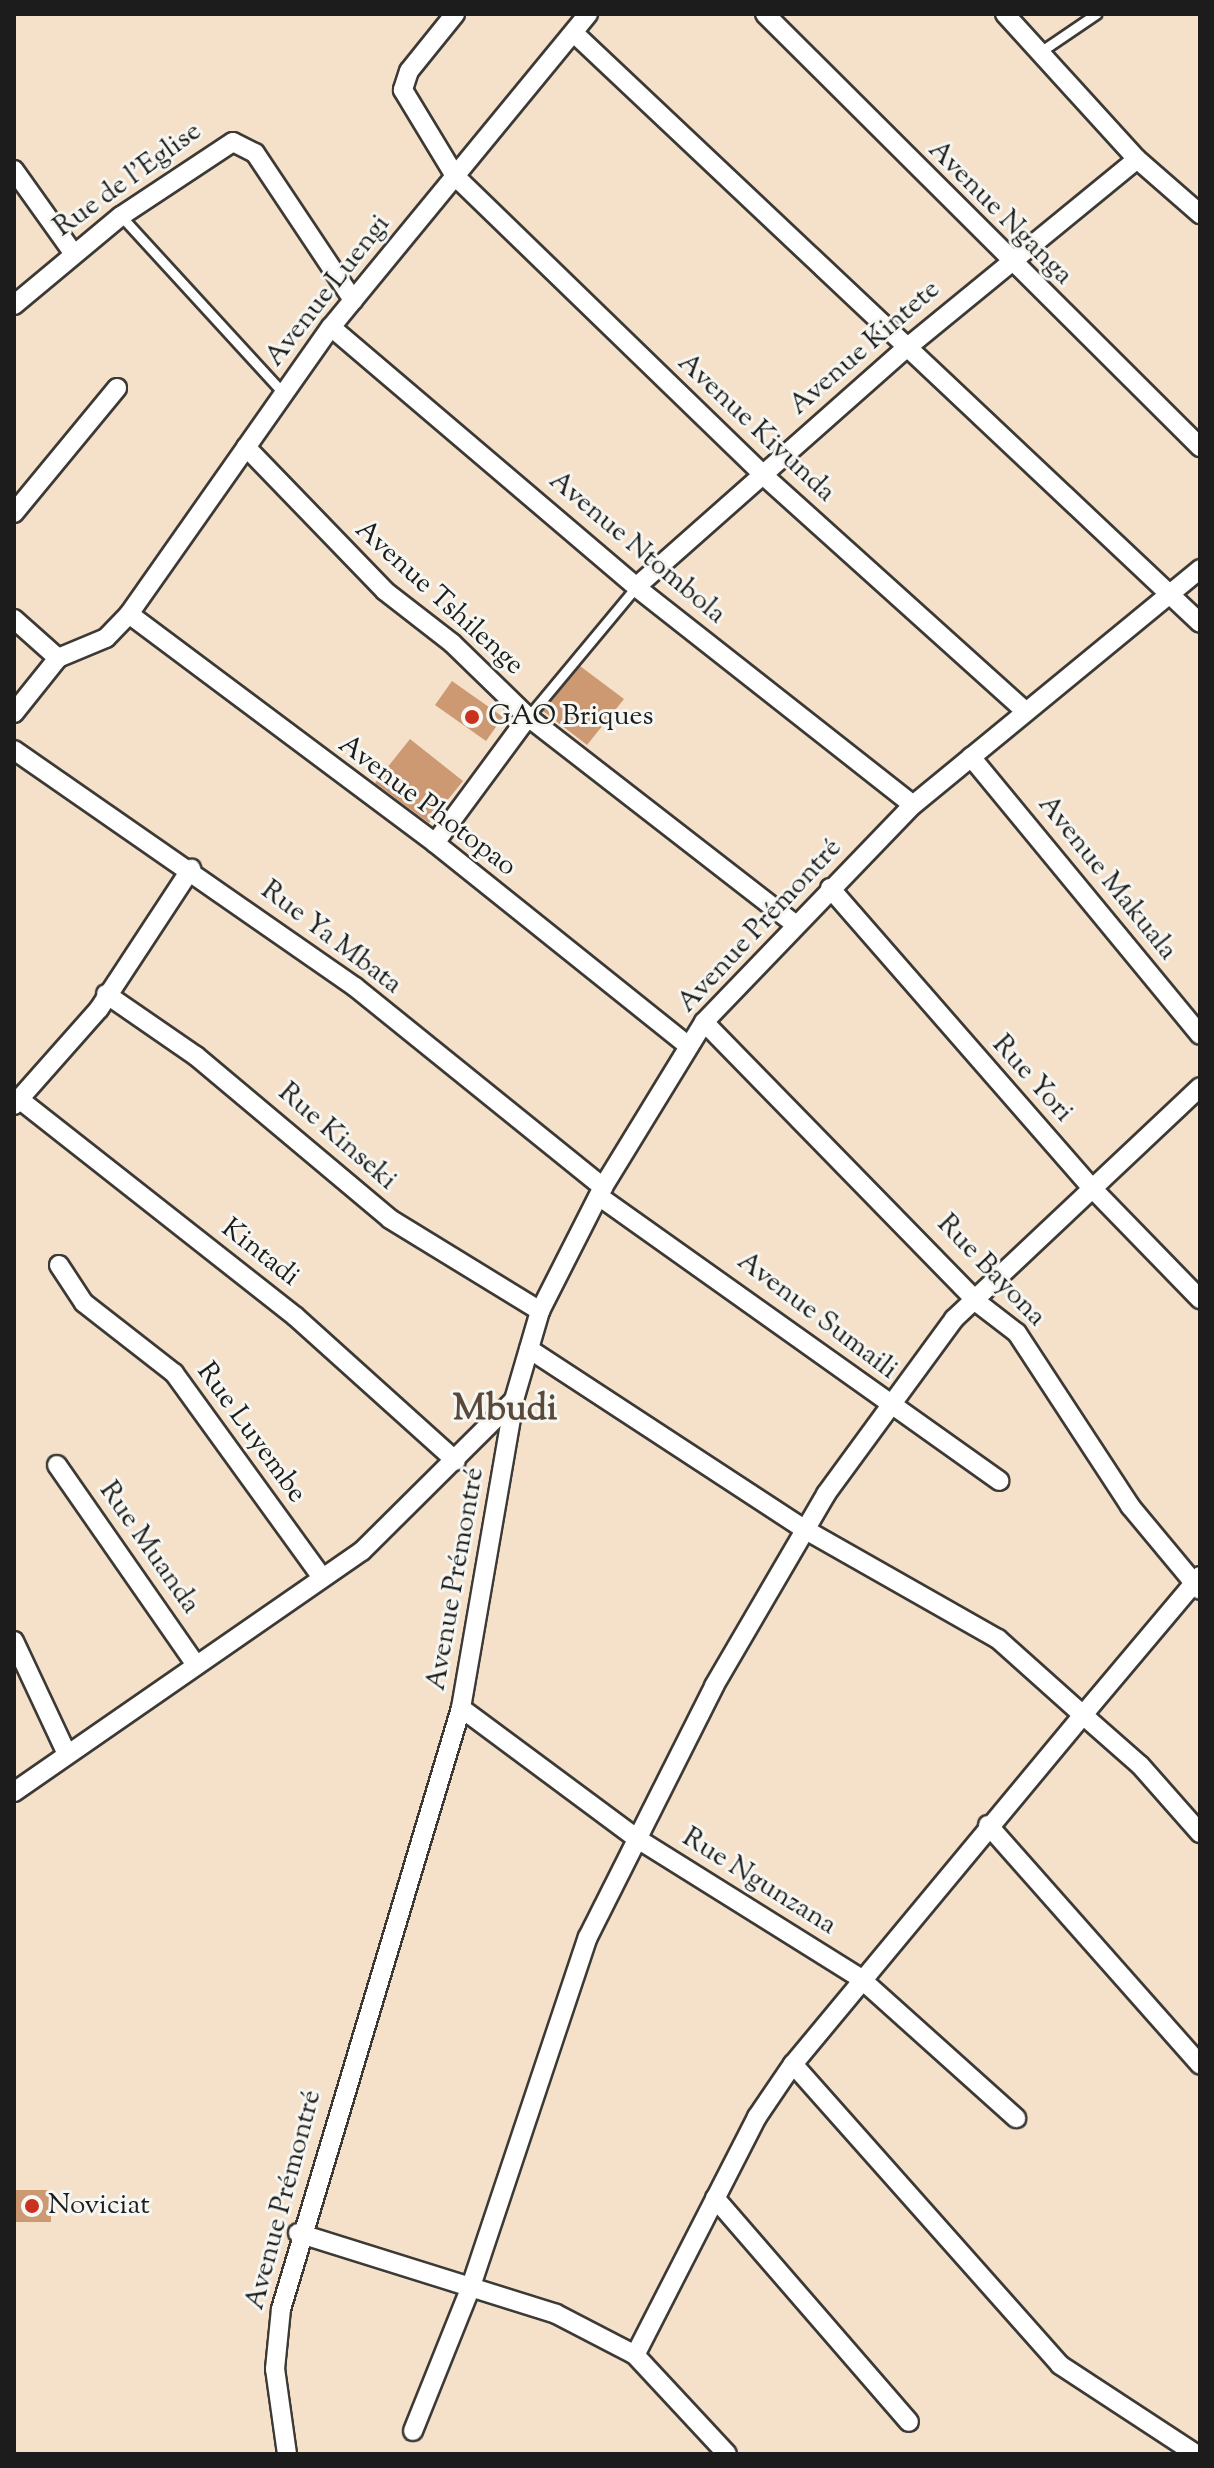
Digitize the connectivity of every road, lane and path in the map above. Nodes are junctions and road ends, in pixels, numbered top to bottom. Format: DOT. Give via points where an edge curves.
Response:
graph roads {
  1 [pos="455,14"];
  2 [pos="588,14"];
  3 [pos="765,14"];
  4 [pos="1005,14"];
  5 [pos="1096,14"];
  6 [pos="574,33"];
  7 [pos="1040,52"];
  8 [pos="1137,159"];
  9 [pos="14,170"];
  10 [pos="455,176"];
  11 [pos="1200,214"];
  12 [pos="121,216"];
  13 [pos="74,254"];
  14 [pos="1008,263"];
  15 [pos="353,300"];
  16 [pos="14,305"];
  17 [pos="331,327"];
  18 [pos="904,350"];
  19 [pos="117,388"];
  20 [pos="284,394"];
  21 [pos="246,447"];
  22 [pos="1200,447"];
  23 [pos="762,474"];
  24 [pos="14,513"];
  25 [pos="1200,569"];
  26 [pos="636,587"];
  27 [pos="1170,594"];
  28 [pos="129,614"];
  29 [pos="14,619"];
  30 [pos="1200,623"];
  31 [pos="58,658"];
  32 [pos="1026,712"];
  33 [pos="14,713"];
  34 [pos="528,717"];
  35 [pos="14,750"];
  36 [pos="971,757"];
  37 [pos="913,805"];
  38 [pos="435,843"];
  39 [pos="191,869"];
  40 [pos="830,888"];
  41 [pos="796,925"];
  42 [pos="106,994"];
  43 [pos="704,1022"];
  44 [pos="1200,1035"];
  45 [pos="688,1046"];
  46 [pos="1200,1087"];
  47 [pos="17,1102"];
  48 [pos="1090,1186"];
  49 [pos="602,1192"];
  50 [pos="59,1265"];
  51 [pos="1200,1299"];
  52 [pos="978,1303"];
  53 [pos="540,1311"];
  54 [pos="529,1349"];
  55 [pos="514,1400"];
  56 [pos="891,1408"];
  57 [pos="456,1461"];
  58 [pos="57,1465"];
  59 [pos="999,1481"];
  60 [pos="806,1530"];
  61 [pos="321,1576"];
  62 [pos="1198,1583"];
  63 [pos="14,1641"];
  64 [pos="194,1662"];
  65 [pos="461,1708"];
  66 [pos="1083,1715"];
  67 [pos="66,1752"];
  68 [pos="14,1792"];
  69 [pos="988,1825"];
  70 [pos="1200,1833"];
  71 [pos="636,1838"];
  72 [pos="860,1978"];
  73 [pos="793,2064"];
  74 [pos="1200,2065"];
  75 [pos="1016,2118"];
  76 [pos="715,2198"];
  77 [pos="298,2233"];
  78 [pos="470,2289"];
  79 [pos="635,2355"];
  80 [pos="909,2422"];
  81 [pos="413,2431"];
  82 [pos="287,2454"];
  83 [pos="727,2454"];
  84 [pos="1196,2454"];
  1 -- 10 [label="street, Avenue Kivunda" via="409,71 403,90"];
  2 -- 6 [label="street, Avenue Luengi"];
  3 -- 14 [label="street, Avenue Nganga"];
  4 -- 7 [label="street"];
  5 -- 7 [label="lane"];
  6 -- 10 [label="street, Avenue Luengi"];
  6 -- 18 [label="street"];
  7 -- 8 [label="street"];
  8 -- 11 [label="street"];
  8 -- 14 [label="street, Avenue Kintete"];
  9 -- 13 [label="street"];
  10 -- 15 [label="street, Avenue Luengi"];
  10 -- 23 [label="street, Avenue Kivunda"];
  12 -- 13 [label="street, Rue de l'Eglise"];
  12 -- 15 [label="street, Rue de l'Eglise" via="220,144 244,145"];
  12 -- 20 [label="lane"];
  13 -- 16 [label="street, Rue de l'Eglise"];
  14 -- 18 [label="street, Avenue Kintete"];
  14 -- 22 [label="street, Avenue Nganga"];
  15 -- 17 [label="street, Avenue Luengi"];
  17 -- 20 [label="street, Avenue Luengi"];
  17 -- 26 [label="street, Avenue Ntombola"];
  18 -- 23 [label="street, Avenue Kintete"];
  18 -- 27 [label="street"];
  19 -- 24 [label="street"];
  20 -- 21 [label="street, Avenue Luengi"];
  21 -- 28 [label="street, Avenue Luengi"];
  21 -- 34 [label="street, Avenue Tshilenge" via="385,591 452,643"];
  23 -- 26 [label="street, Avenue Kintete"];
  23 -- 32 [label="street, Avenue Kivunda"];
  25 -- 27 [label="street, Avenue Prémontré"];
  26 -- 34 [label="lane"];
  26 -- 37 [label="street, Avenue Ntombola"];
  27 -- 30 [label="street"];
  27 -- 32 [label="street, Avenue Prémontré"];
  28 -- 31 [label="street, Avenue Luengi" via="106,638"];
  28 -- 38 [label="street, Avenue Photopao"];
  29 -- 31 [label="street"];
  31 -- 33 [label="street"];
  32 -- 36 [label="street, Avenue Prémontré"];
  34 -- 38 [label="street"];
  34 -- 41 [label="street, Avenue Tshilenge"];
  35 -- 39 [label="street, Rue Ya Mbata"];
  36 -- 37 [label="street, Avenue Prémontré"];
  36 -- 44 [label="street, Avenue Makuala"];
  37 -- 40 [label="street, Avenue Prémontré"];
  38 -- 45 [label="street, Avenue Photopao"];
  39 -- 42 [label="street"];
  39 -- 49 [label="street, Rue Ya Mbata" via="355,987"];
  40 -- 41 [label="street, Avenue Prémontré"];
  40 -- 48 [label="street, Rue Yori"];
  41 -- 43 [label="street, Avenue Prémontré"];
  42 -- 47 [label="street"];
  42 -- 53 [label="street, Rue Kinseki" via="208,1065 390,1219"];
  43 -- 45 [label="street, Avenue Prémontré"];
  43 -- 52 [label="street, Rue Bayona"];
  45 -- 49 [label="street, Avenue Prémontré"];
  46 -- 48 [label="street"];
  47 -- 57 [label="street, Kintadi" via="296,1317"];
  48 -- 51 [label="street, Rue Yori"];
  48 -- 52 [label="street"];
  49 -- 53 [label="street, Avenue Prémontré"];
  49 -- 56 [label="street, Avenue Sumaili" via="804,1337"];
  50 -- 61 [label="street, Rue Luyembe" via="84,1303 174,1373"];
  52 -- 56 [label="street" via="954,1319"];
  52 -- 62 [label="street, Rue Bayona" via="1017,1333 1122,1495"];
  53 -- 54 [label="street, Avenue Prémontré"];
  54 -- 55 [label="street, Avenue Prémontré"];
  54 -- 60 [label="street"];
  55 -- 57 [label="street"];
  55 -- 65 [label="street, Avenue Prémontré"];
  56 -- 59 [label="street, Avenue Sumaili"];
  56 -- 60 [label="street"];
  57 -- 61 [label="street" via="394,1525"];
  58 -- 64 [label="street, Rue Muanda"];
  60 -- 66 [label="street" via="998,1639"];
  60 -- 71 [label="street"];
  61 -- 64 [label="street"];
  62 -- 66 [label="street"];
  63 -- 67 [label="street"];
  64 -- 67 [label="street"];
  65 -- 71 [label="street, Rue Ngunzana"];
  65 -- 77 [label="street, Avenue Prémontré"];
  66 -- 69 [label="street"];
  66 -- 70 [label="street" via="1140,1765"];
  67 -- 68 [label="street"];
  69 -- 72 [label="street"];
  69 -- 74 [label="street"];
  71 -- 72 [label="street, Rue Ngunzana"];
  71 -- 78 [label="street" via="551,2036"];
  72 -- 73 [label="street"];
  72 -- 75 [label="street, Rue Ngunzana"];
  73 -- 76 [label="street"];
  73 -- 84 [label="street" via="1060,2365"];
  76 -- 79 [label="street"];
  76 -- 80 [label="street"];
  77 -- 78 [label="street"];
  77 -- 82 [label="street, Avenue Prémontré" via="275,2343"];
  78 -- 79 [label="street" via="556,2314"];
  78 -- 81 [label="street"];
  79 -- 83 [label="street"];
}
